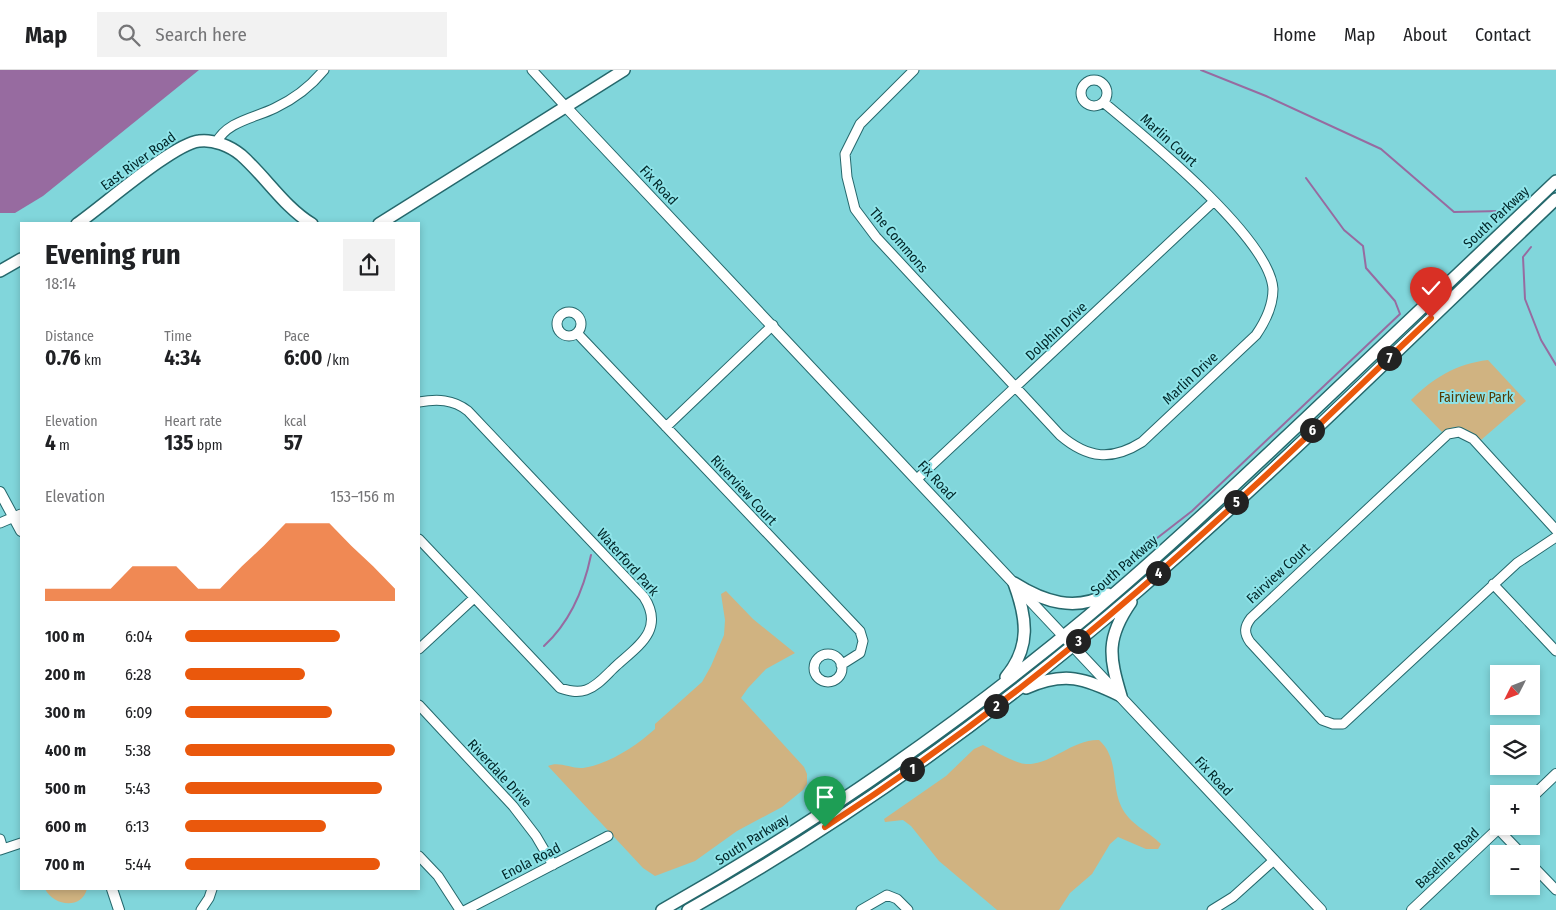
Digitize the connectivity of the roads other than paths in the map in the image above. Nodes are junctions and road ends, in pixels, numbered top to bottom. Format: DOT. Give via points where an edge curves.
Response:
graph roads {
  1 [pos="324,70"];
  2 [pos="532,70"];
  3 [pos="624,70"];
  4 [pos="914,70"];
  5 [pos="1103,102"];
  6 [pos="566,107"];
  7 [pos="216,143"];
  8 [pos="1556,181"];
  9 [pos="1556,199"];
  10 [pos="1213,202"];
  11 [pos="80,222"];
  12 [pos="310,222"];
  13 [pos="382,222"];
  14 [pos="20,260"];
  15 [pos="0,271"];
  16 [pos="773,325"];
  17 [pos="577,333"];
  18 [pos="1015,388"];
  19 [pos="420,402"];
  20 [pos="666,427"];
  21 [pos="917,479"];
  22 [pos="0,492"];
  23 [pos="18,516"];
  24 [pos="0,523"];
  25 [pos="1556,530"];
  26 [pos="1556,537"];
  27 [pos="420,540"];
  28 [pos="1133,578"];
  29 [pos="1014,584"];
  30 [pos="1493,584"];
  31 [pos="1139,590"];
  32 [pos="474,598"];
  33 [pos="1064,636"];
  34 [pos="1073,645"];
  35 [pos="420,648"];
  36 [pos="1556,651"];
  37 [pos="841,665"];
  38 [pos="996,690"];
  39 [pos="1013,692"];
  40 [pos="1120,696"];
  41 [pos="420,706"];
  42 [pos="1556,774"];
  43 [pos="1540,789"];
  44 [pos="1492,835"];
  45 [pos="1507,835"];
  46 [pos="608,836"];
  47 [pos="0,839"];
  48 [pos="20,843"];
  49 [pos="1515,845"];
  50 [pos="1,849"];
  51 [pos="420,857"];
  52 [pos="1274,860"];
  53 [pos="553,865"];
  54 [pos="1540,873"];
  55 [pos="112,890"];
  56 [pos="212,890"];
  57 [pos="1556,890"];
  58 [pos="119,910"];
  59 [pos="201,910"];
  60 [pos="460,910"];
  61 [pos="466,910"];
  62 [pos="662,910"];
  63 [pos="688,910"];
  64 [pos="861,910"];
  65 [pos="908,910"];
  66 [pos="1212,910"];
  67 [pos="1321,910"];
  68 [pos="1412,910"];
  1 -- 7 [label="street" via="297,96 233,125"];
  2 -- 6 [label="street, Fix Road"];
  3 -- 6 [label="main road"];
  4 -- 18 [label="street, The Commons" via="860,124 845,154 846,177 855,209 876,237"];
  5 -- 10 [label="street, Marlin Court" via="1173,159"];
  6 -- 13 [label="main road"];
  6 -- 16 [label="street, Fix Road"];
  7 -- 11 [label="main road, East River Road" via="200,141 177,149"];
  7 -- 12 [label="main road, East River Road" via="241,156"];
  8 -- 28 [label="main road, South Parkway"];
  9 -- 31 [label="main road, South Parkway"];
  10 -- 18 [label="street, Dolphin Drive"];
  10 -- 18 [label="street, Marlin Drive" via="1258,252 1266,264 1273,290 1262,326 1236,354 1142,442 1115,455 1092,454 1070,444"];
  14 -- 15 [label="main road"];
  16 -- 20 [label="street"];
  16 -- 21 [label="street, Fix Road"];
  17 -- 20 [label="street, Riverview Court"];
  18 -- 21 [label="street, Dolphin Drive"];
  19 -- 32 [label="street, Waterford Park" via="449,401 468,411 644,597 652,613 651,628 644,640 596,685 574,692 555,684"];
  20 -- 37 [label="street, Riverview Court" via="860,631 863,641 860,653"];
  21 -- 29 [label="street, Fix Road"];
  22 -- 23 [label="street"];
  23 -- 24 [label="street"];
  25 -- 30 [label="street, Fairview Court" via="1473,439 1459,432 1448,434 1251,618 1245,634 1322,720 1343,724"];
  26 -- 30 [label="street, Fairview Court" via="1536,548"];
  27 -- 32 [label="street, Waterford Park"];
  28 -- 29 [label="main road" via="1100,598 1069,604 1050,601"];
  28 -- 33 [label="main road, South Parkway"];
  29 -- 33 [label="street, Fix Road"];
  29 -- 38 [label="main road" via="1024,615 1025,640 1018,660"];
  30 -- 36 [label="street"];
  31 -- 34 [label="main road, South Parkway"];
  31 -- 40 [label="main road" via="1116,627 1110,646"];
  32 -- 35 [label="street"];
  33 -- 34 [label="street, Fix Road"];
  33 -- 38 [label="main road, South Parkway"];
  34 -- 39 [label="main road, South Parkway"];
  34 -- 40 [label="street, Fix Road"];
  38 -- 62 [label="main road, South Parkway" via="932,738 784,838"];
  39 -- 40 [label="main road" via="1048,679 1070,677 1097,684"];
  39 -- 63 [label="main road, South Parkway" via="862,803"];
  40 -- 52 [label="street, Fix Road"];
  41 -- 53 [label="street, Riverdale Drive" via="513,806"];
  42 -- 43 [label="street"];
  44 -- 68 [label="street, Baseline Road"];
  45 -- 49 [label="street"];
  46 -- 53 [label="street, Enola Road"];
  47 -- 50 [label="street"];
  48 -- 50 [label="street"];
  51 -- 60 [label="street" via="438,876"];
  52 -- 66 [label="street" via="1233,897"];
  52 -- 67 [label="street, Fix Road"];
  53 -- 61 [label="street, Enola Road"];
  54 -- 57 [label="street"];
  55 -- 58 [label="street"];
  56 -- 59 [label="street"];
  64 -- 65 [label="street" via="886,895 894,897"];
}
